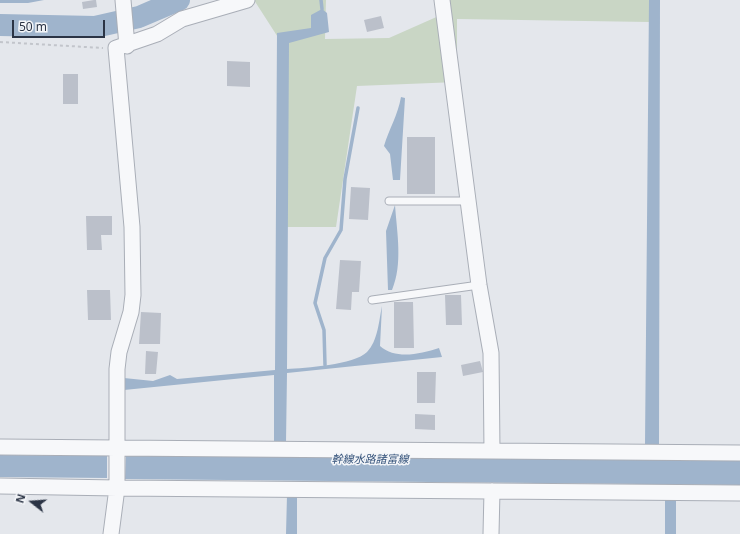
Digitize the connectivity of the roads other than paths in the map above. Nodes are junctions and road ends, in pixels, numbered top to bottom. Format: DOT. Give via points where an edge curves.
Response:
graph roads {
  1 [pos="123,0"];
  2 [pos="247,0"];
  3 [pos="442,0"];
  4 [pos="122,47"];
  5 [pos="389,201"];
  6 [pos="469,201"];
  7 [pos="479,285"];
  8 [pos="372,300"];
  9 [pos="0,447"];
  10 [pos="492,451"];
  11 [pos="740,453"];
  12 [pos="117,468"];
  13 [pos="0,486"];
  14 [pos="492,491"];
  15 [pos="740,493"];
  16 [pos="111,534"];
  17 [pos="491,534"];
  1 -- 4 [label="street"];
  2 -- 4 [label="street" via="182,19 157,34"];
  3 -- 6 [label="street"];
  4 -- 12 [label="street" via="132,227 133,295 132,312 119,352 117,369"];
  5 -- 6 [label="lane"];
  6 -- 7 [label="street"];
  7 -- 8 [label="lane"];
  7 -- 10 [label="street" via="491,353"];
  9 -- 12 [label="street"];
  10 -- 11 [label="street"];
  10 -- 12 [label="street"];
  12 -- 13 [label="street"];
  12 -- 14 [label="street"];
  12 -- 16 [label="street"];
  14 -- 15 [label="street"];
  14 -- 17 [label="street"];
}
